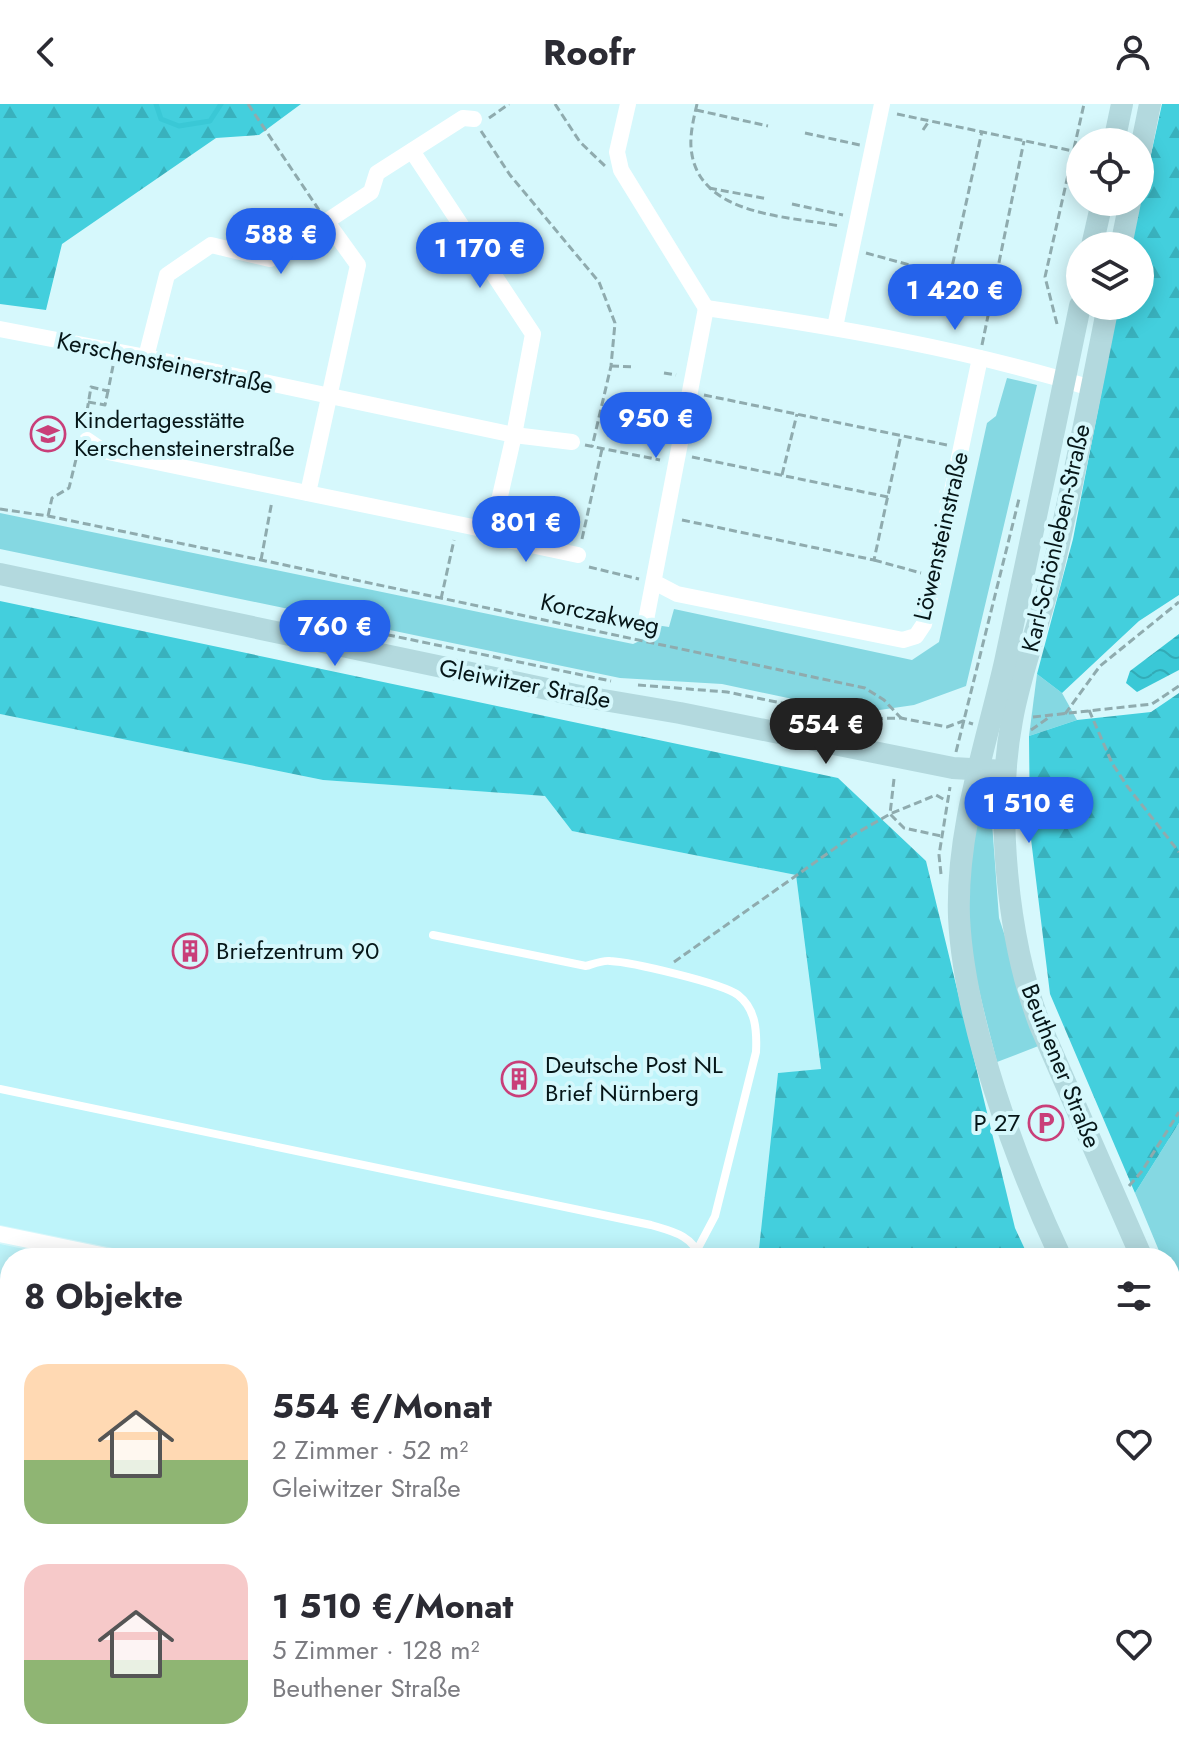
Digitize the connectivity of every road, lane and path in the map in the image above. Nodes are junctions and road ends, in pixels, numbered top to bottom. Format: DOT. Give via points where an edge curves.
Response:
graph roads {
  1 [pos="248,104"];
  2 [pos="509,104"];
  3 [pos="555,104"];
  4 [pos="628,104"];
  5 [pos="697,104"];
  6 [pos="1084,104"];
  7 [pos="1122,104"];
  8 [pos="1150,104"];
  9 [pos="881,107"];
  10 [pos="696,110"];
  11 [pos="476,120"];
  12 [pos="929,121"];
  13 [pos="768,126"];
  14 [pos="1078,128"];
  15 [pos="1117,128"];
  16 [pos="1145,128"];
  17 [pos="923,130"];
  18 [pos="982,131"];
  19 [pos="805,133"];
  20 [pos="1024,141"];
  21 [pos="873,148"];
  22 [pos="1066,150"];
  23 [pos="412,151"];
  24 [pos="621,170"];
  25 [pos="1066,182"];
  26 [pos="707,188"];
  27 [pos="768,199"];
  28 [pos="792,204"];
  29 [pos="327,222"];
  30 [pos="857,224"];
  31 [pos="851,249"];
  32 [pos="950,276"];
  33 [pos="994,288"];
  34 [pos="706,308"];
  35 [pos="1077,320"];
  36 [pos="1105,320"];
  37 [pos="835,327"];
  38 [pos="1058,328"];
  39 [pos="0,329"];
  40 [pos="117,351"];
  41 [pos="146,357"];
  42 [pos="980,358"];
  43 [pos="611,366"];
  44 [pos="635,367"];
  45 [pos="1065,379"];
  46 [pos="1091,388"];
  47 [pos="108,391"];
  48 [pos="689,392"];
  49 [pos="329,398"];
  50 [pos="88,402"];
  51 [pos="797,414"];
  52 [pos="514,435"];
  53 [pos="901,435"];
  54 [pos="87,440"];
  55 [pos="572,442"];
  56 [pos="592,447"];
  57 [pos="961,448"];
  58 [pos="602,449"];
  59 [pos="676,458"];
  60 [pos="782,475"];
  61 [pos="275,487"];
  62 [pos="308,493"];
  63 [pos="888,497"];
  64 [pos="1020,497"];
  65 [pos="0,509"];
  66 [pos="48,516"];
  67 [pos="666,517"];
  68 [pos="458,524"];
  69 [pos="492,531"];
  70 [pos="578,555"];
  71 [pos="261,560"];
  72 [pos="874,560"];
  73 [pos="0,574"];
  74 [pos="934,576"];
  75 [pos="654,582"];
  76 [pos="441,599"];
  77 [pos="1179,602"];
  78 [pos="646,620"];
  79 [pos="338,625"];
  80 [pos="615,682"];
  81 [pos="630,685"];
  82 [pos="1179,686"];
  83 [pos="967,709"];
  84 [pos="1089,710"];
  85 [pos="1065,714"];
  86 [pos="901,718"];
  87 [pos="1000,729"];
  88 [pos="979,771"];
  89 [pos="1005,771"];
  90 [pos="894,779"];
  91 [pos="948,801"];
  92 [pos="890,814"];
  93 [pos="942,836"];
  94 [pos="1179,852"];
  95 [pos="433,935"];
  96 [pos="660,971"];
  97 [pos="0,1089"];
  98 [pos="1179,1112"];
  99 [pos="1116,1201"];
  100 [pos="0,1234"];
  101 [pos="68,1248"];
  102 [pos="693,1248"];
  103 [pos="701,1248"];
  104 [pos="1057,1248"];
  105 [pos="1137,1248"];
  1 -- 29 [label="path"];
  2 -- 11 [label="path" via="484,121"];
  3 -- 24 [label="path" via="589,152 614,174"];
  4 -- 24 [label="street" via="617,152"];
  5 -- 10 [label="path"];
  6 -- 14 [label="path"];
  7 -- 15 [label="main road"];
  8 -- 16 [label="main road"];
  9 -- 12 [label="path"];
  9 -- 21 [label="street"];
  10 -- 13 [label="path"];
  10 -- 26 [label="path" via="690,143 693,163"];
  11 -- 23 [label="street" via="463,118"];
  11 -- 43 [label="path" via="510,175 599,282 615,323"];
  12 -- 17 [label="path"];
  12 -- 18 [label="path"];
  18 -- 20 [label="path"];
  18 -- 32 [label="path"];
  19 -- 21 [label="path"];
  20 -- 22 [label="path"];
  20 -- 33 [label="path"];
  21 -- 30 [label="street"];
  23 -- 29 [label="street" via="377,173 371,192"];
  23 -- 52 [label="street" via="533,334"];
  24 -- 34 [label="street"];
  25 -- 38 [label="path" via="1045,277"];
  26 -- 27 [label="path"];
  26 -- 30 [label="path" via="729,203"];
  28 -- 30 [label="path"];
  29 -- 41 [label="street" via="270,259 211,245 167,275"];
  29 -- 49 [label="street" via="358,265"];
  30 -- 31 [label="street"];
  31 -- 32 [label="path"];
  31 -- 37 [label="street"];
  32 -- 33 [label="path"];
  33 -- 42 [label="path"];
  34 -- 37 [label="street"];
  34 -- 48 [label="street"];
  35 -- 45 [label="main road, Karl-Schönleben-Straße"];
  36 -- 46 [label="main road, Karl-Schönleben-Straße"];
  37 -- 42 [label="street"];
  39 -- 40 [label="street, Kerschensteinerstraße"];
  40 -- 41 [label="street, Kerschensteinerstraße"];
  40 -- 47 [label="path"];
  41 -- 49 [label="street, Kerschensteinerstraße"];
  42 -- 45 [label="street"];
  42 -- 57 [label="street, Löwensteinstraße"];
  43 -- 44 [label="path"];
  43 -- 56 [label="path"];
  45 -- 46 [label="street"];
  45 -- 87 [label="main road, Karl-Schönleben-Straße"];
  46 -- 87 [label="main road, Karl-Schönleben-Straße" via="1052,573 1021,679"];
  47 -- 50 [label="path" via="105,405"];
  47 -- 50 [label="path" via="91,387"];
  48 -- 51 [label="path"];
  48 -- 59 [label="street"];
  49 -- 52 [label="street, Kerschensteinerstraße"];
  49 -- 62 [label="street"];
  50 -- 54 [label="path"];
  51 -- 53 [label="path"];
  51 -- 60 [label="path"];
  52 -- 55 [label="street, Kerschensteinerstraße"];
  52 -- 69 [label="street"];
  53 -- 57 [label="path"];
  53 -- 63 [label="path"];
  54 -- 61 [label="street" via="103,451"];
  54 -- 66 [label="path" via="77,453 69,488 52,498"];
  55 -- 56 [label="path"];
  56 -- 58 [label="path"];
  57 -- 74 [label="street, Löwensteinstraße"];
  58 -- 59 [label="path"];
  58 -- 70 [label="path"];
  59 -- 60 [label="path"];
  59 -- 67 [label="street"];
  60 -- 63 [label="path"];
  61 -- 62 [label="street"];
  61 -- 71 [label="path"];
  62 -- 68 [label="street"];
  63 -- 72 [label="path"];
  64 -- 83 [label="path"];
  65 -- 66 [label="path, Korczakweg"];
  66 -- 71 [label="path, Korczakweg"];
  67 -- 72 [label="path"];
  67 -- 75 [label="street"];
  68 -- 69 [label="street"];
  68 -- 76 [label="path"];
  69 -- 70 [label="street" via="503,539"];
  70 -- 75 [label="path" via="590,569"];
  71 -- 76 [label="path, Korczakweg"];
  72 -- 74 [label="path"];
  73 -- 88 [label="main road, Gleiwitzer Straße" via="580,696"];
  74 -- 75 [label="street, Löwensteinstraße" via="924,624 916,636 903,640 677,594"];
  75 -- 78 [label="street"];
  76 -- 86 [label="path, Korczakweg" via="865,688"];
  77 -- 85 [label="path" via="1100,666"];
  79 -- 80 [label="path"];
  81 -- 86 [label="path" via="727,692 861,719"];
  82 -- 84 [label="path" via="1152,704"];
  84 -- 85 [label="path"];
  84 -- 94 [label="path" via="1112,763"];
  85 -- 87 [label="path" via="1051,716 1027,733"];
  86 -- 87 [label="path"];
  87 -- 88 [label="main road, Karl-Schönleben-Straße"];
  87 -- 89 [label="main road, Karl-Schönleben-Straße"];
  88 -- 89 [label="main road, Gleiwitzer Straße"];
  88 -- 104 [label="main road" via="961,870 964,962 1000,1103"];
  89 -- 99 [label="main road, Beuthener Straße" via="1010,884 1028,987"];
  90 -- 92 [label="path"];
  91 -- 92 [label="path" via="936,795"];
  92 -- 93 [label="path" via="904,828"];
  92 -- 96 [label="path"];
  95 -- 96 [label="lane" via="586,966 608,960"];
  96 -- 103 [label="lane" via="739,995 757,1028 756,1052 715,1216"];
  97 -- 102 [label="lane" via="651,1225 680,1233"];
  98 -- 99 [label="path"];
  99 -- 105 [label="main road, Beuthener Straße"];
  100 -- 101 [label="street"];
}
